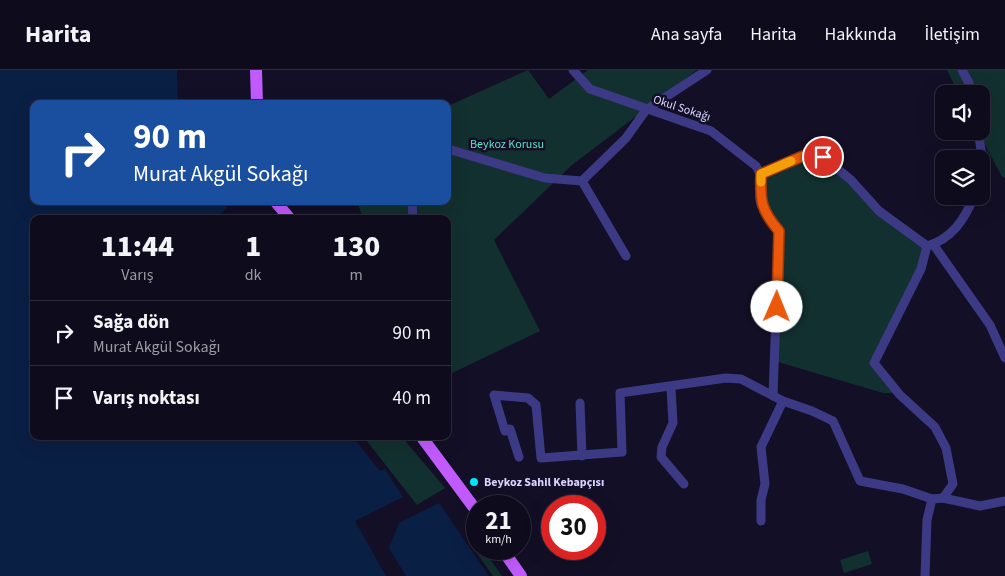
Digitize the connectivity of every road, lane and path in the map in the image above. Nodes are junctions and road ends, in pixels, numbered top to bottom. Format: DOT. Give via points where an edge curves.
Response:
graph roads {
  1 [pos="256,70"];
  2 [pos="573,70"];
  3 [pos="707,70"];
  4 [pos="962,70"];
  5 [pos="970,85"];
  6 [pos="257,100"];
  7 [pos="646,110"];
  8 [pos="451,150"];
  9 [pos="761,174"];
  10 [pos="582,181"];
  11 [pos="278,205"];
  12 [pos="969,205"];
  13 [pos="286,215"];
  14 [pos="930,245"];
  15 [pos="626,256"];
  16 [pos="1005,358"];
  17 [pos="671,388"];
  18 [pos="773,396"];
  19 [pos="783,401"];
  20 [pos="580,403"];
  21 [pos="424,440"];
  22 [pos="582,456"];
  23 [pos="519,457"];
  24 [pos="684,484"];
  25 [pos="466,498"];
  26 [pos="943,498"];
  27 [pos="932,499"];
  28 [pos="1005,501"];
  29 [pos="761,521"];
  30 [pos="510,560"];
  31 [pos="521,576"];
  32 [pos="925,576"];
  1 -- 6 [label="main road"];
  2 -- 7 [label="street, Okul Sokağı" via="590,89"];
  3 -- 7 [label="street"];
  4 -- 5 [label="street"];
  7 -- 9 [label="street, Okul Sokağı" via="711,131 756,166"];
  7 -- 10 [label="street" via="626,138"];
  8 -- 10 [label="street" via="545,178"];
  9 -- 14 [label="street" via="803,156 823,157 851,180 879,211"];
  9 -- 18 [label="street" via="760,201 779,231"];
  10 -- 15 [label="street"];
  11 -- 13 [label="main road"];
  12 -- 14 [label="street" via="958,226 944,240"];
  14 -- 16 [label="street" via="990,325"];
  14 -- 26 [label="street" via="921,270 874,362 900,395 935,427 953,484"];
  17 -- 18 [label="street" via="726,378 740,379"];
  17 -- 22 [label="street" via="620,394 622,452"];
  17 -- 24 [label="street" via="673,423 661,457"];
  18 -- 19 [label="street"];
  19 -- 27 [label="street" via="833,422 860,482 904,489"];
  19 -- 29 [label="street" via="761,447 765,484"];
  20 -- 22 [label="street"];
  21 -- 25 [label="main road"];
  22 -- 23 [label="street" via="541,458 536,405 528,398 494,394 504,431 510,429"];
  26 -- 27 [label="street"];
  26 -- 28 [label="street" via="980,506"];
  27 -- 32 [label="street" via="927,520"];
  30 -- 31 [label="main road"];
}
